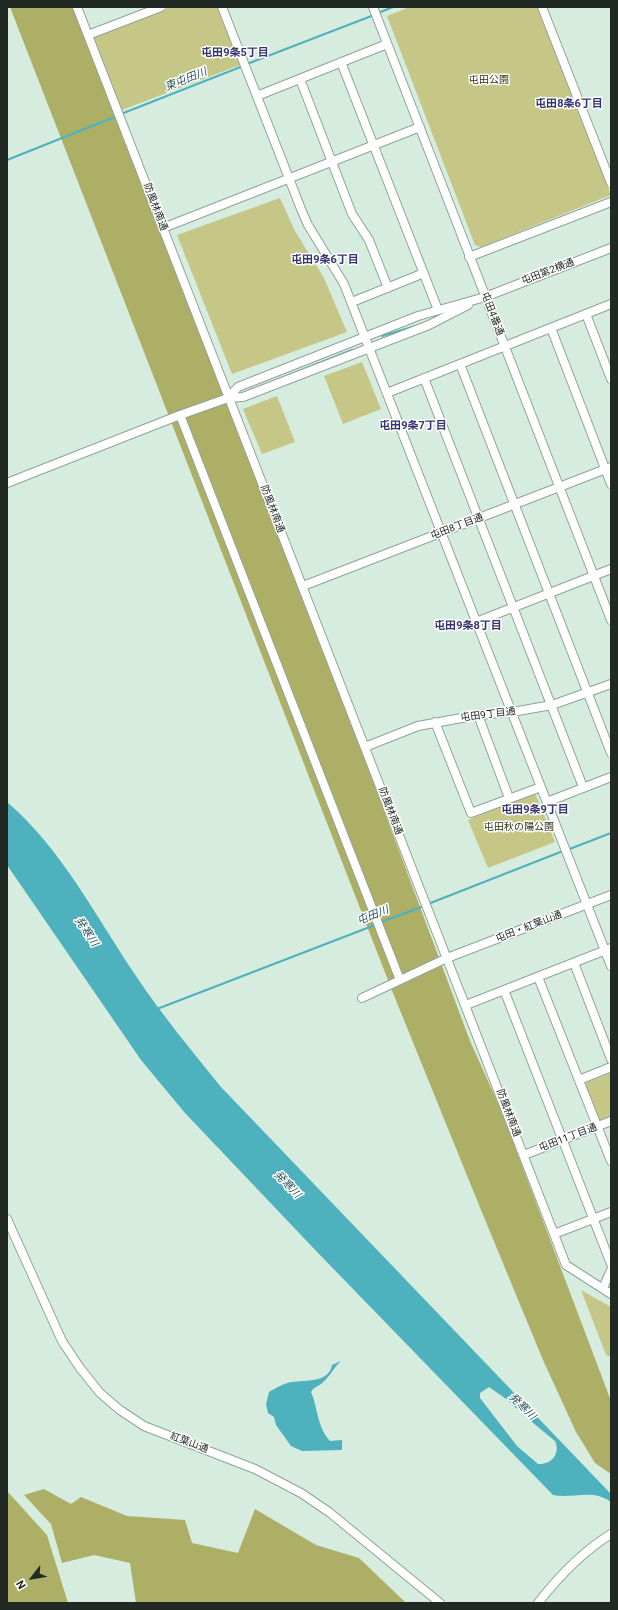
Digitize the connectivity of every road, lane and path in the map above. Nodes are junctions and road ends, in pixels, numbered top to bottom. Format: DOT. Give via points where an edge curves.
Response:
graph roads {
  1 [pos="78,7"];
  2 [pos="161,7"];
  3 [pos="222,7"];
  4 [pos="542,7"];
  5 [pos="374,8"];
  6 [pos="88,36"];
  7 [pos="387,44"];
  8 [pos="341,62"];
  9 [pos="300,79"];
  10 [pos="257,96"];
  11 [pos="420,127"];
  12 [pos="374,145"];
  13 [pos="332,161"];
  14 [pos="289,177"];
  15 [pos="611,183"];
  16 [pos="611,202"];
  17 [pos="163,228"];
  18 [pos="611,248"];
  19 [pos="469,256"];
  20 [pos="424,273"];
  21 [pos="388,288"];
  22 [pos="485,296"];
  23 [pos="352,302"];
  24 [pos="611,304"];
  25 [pos="438,310"];
  26 [pos="586,314"];
  27 [pos="551,328"];
  28 [pos="365,336"];
  29 [pos="504,347"];
  30 [pos="369,348"];
  31 [pos="460,364"];
  32 [pos="424,378"];
  33 [pos="611,379"];
  34 [pos="387,393"];
  35 [pos="228,398"];
  36 [pos="180,415"];
  37 [pos="608,468"];
  38 [pos="7,483"];
  39 [pos="611,484"];
  40 [pos="559,487"];
  41 [pos="515,505"];
  42 [pos="479,519"];
  43 [pos="441,533"];
  44 [pos="611,569"];
  45 [pos="594,576"];
  46 [pos="303,586"];
  47 [pos="549,593"];
  48 [pos="514,607"];
  49 [pos="611,620"];
  50 [pos="476,622"];
  51 [pos="611,684"];
  52 [pos="588,693"];
  53 [pos="552,705"];
  54 [pos="512,712"];
  55 [pos="478,715"];
  56 [pos="435,722"];
  57 [pos="365,747"];
  58 [pos="611,753"];
  59 [pos="611,777"];
  60 [pos="541,787"];
  61 [pos="583,787"];
  62 [pos="509,798"];
  63 [pos="547,802"];
  64 [pos="611,896"];
  65 [pos="587,905"];
  66 [pos="608,949"];
  67 [pos="447,958"];
  68 [pos="574,963"];
  69 [pos="611,966"];
  70 [pos="538,977"];
  71 [pos="400,980"];
  72 [pos="504,990"];
  73 [pos="362,998"];
  74 [pos="466,1005"];
  75 [pos="611,1059"];
  76 [pos="611,1067"];
  77 [pos="579,1080"];
  78 [pos="611,1121"];
  79 [pos="598,1126"];
  80 [pos="563,1140"];
  81 [pos="524,1155"];
  82 [pos="611,1161"];
  83 [pos="611,1212"];
  84 [pos="7,1219"];
  85 [pos="594,1219"];
  86 [pos="554,1234"];
  87 [pos="611,1264"];
  88 [pos="611,1270"];
  89 [pos="603,1288"];
  90 [pos="611,1294"];
  91 [pos="611,1534"];
  92 [pos="440,1603"];
  93 [pos="538,1603"];
  1 -- 6 [label="street"];
  2 -- 6 [label="street"];
  3 -- 10 [label="street"];
  4 -- 15 [label="street"];
  5 -- 7 [label="street, 屯田4番通"];
  6 -- 17 [label="street, 防風林南通"];
  7 -- 8 [label="street"];
  7 -- 11 [label="street, 屯田4番通"];
  8 -- 9 [label="street"];
  8 -- 12 [label="street"];
  9 -- 10 [label="street"];
  9 -- 13 [label="street"];
  10 -- 14 [label="street"];
  11 -- 12 [label="street"];
  11 -- 19 [label="street, 屯田4番通"];
  12 -- 13 [label="street"];
  12 -- 20 [label="street"];
  13 -- 14 [label="street"];
  13 -- 21 [label="street" via="352,214 369,240"];
  14 -- 17 [label="street"];
  14 -- 23 [label="street" via="308,225 332,262"];
  16 -- 19 [label="street"];
  17 -- 35 [label="street, 防風林南通"];
  18 -- 22 [label="street, 屯田第2横通"];
  19 -- 22 [label="street, 屯田4番通"];
  20 -- 21 [label="street"];
  20 -- 25 [label="street"];
  21 -- 23 [label="street"];
  22 -- 25 [label="street"];
  22 -- 29 [label="street, 屯田4番通"];
  22 -- 30 [label="street" via="429,325"];
  23 -- 28 [label="street"];
  24 -- 26 [label="street"];
  25 -- 28 [label="street"];
  26 -- 27 [label="street"];
  26 -- 33 [label="street"];
  27 -- 29 [label="street"];
  27 -- 37 [label="street"];
  28 -- 30 [label="street"];
  28 -- 35 [label="street" via="238,387"];
  29 -- 31 [label="street"];
  29 -- 40 [label="street, 屯田4番通"];
  30 -- 34 [label="street"];
  30 -- 35 [label="street" via="243,397"];
  31 -- 32 [label="street"];
  31 -- 41 [label="street"];
  32 -- 34 [label="street"];
  32 -- 42 [label="street"];
  34 -- 43 [label="street"];
  35 -- 36 [label="street"];
  35 -- 46 [label="street, 防風林南通"];
  36 -- 38 [label="street"];
  36 -- 71 [label="street"];
  37 -- 39 [label="street"];
  37 -- 40 [label="street, 屯田8丁目通"];
  40 -- 41 [label="street, 屯田8丁目通"];
  40 -- 45 [label="street, 屯田4番通"];
  41 -- 42 [label="street, 屯田8丁目通"];
  41 -- 47 [label="street"];
  42 -- 43 [label="street, 屯田8丁目通"];
  42 -- 48 [label="street"];
  43 -- 46 [label="street, 屯田8丁目通"];
  43 -- 50 [label="street"];
  44 -- 45 [label="street"];
  45 -- 47 [label="street"];
  45 -- 49 [label="street, 屯田4番通"];
  46 -- 57 [label="street, 防風林南通"];
  47 -- 48 [label="street"];
  47 -- 52 [label="street"];
  48 -- 50 [label="street"];
  48 -- 53 [label="street"];
  50 -- 54 [label="street"];
  51 -- 52 [label="street, 屯田9丁目通"];
  52 -- 53 [label="street, 屯田9丁目通"];
  52 -- 58 [label="street"];
  53 -- 54 [label="street, 屯田9丁目通"];
  53 -- 61 [label="street"];
  54 -- 55 [label="street, 屯田9丁目通"];
  54 -- 60 [label="street"];
  55 -- 56 [label="street, 屯田9丁目通"];
  55 -- 62 [label="street"];
  56 -- 57 [label="street, 屯田9丁目通" via="395,734"];
  56 -- 62 [label="street" via="471,813"];
  57 -- 67 [label="street, 防風林南通"];
  59 -- 61 [label="street"];
  60 -- 62 [label="street"];
  60 -- 63 [label="street"];
  61 -- 63 [label="street"];
  63 -- 65 [label="street"];
  64 -- 65 [label="street, 屯田・紅葉山通"];
  65 -- 66 [label="street"];
  65 -- 67 [label="street, 屯田・紅葉山通"];
  66 -- 68 [label="street"];
  66 -- 69 [label="street"];
  67 -- 71 [label="street, 屯田・紅葉山通"];
  67 -- 74 [label="street, 防風林南通"];
  68 -- 70 [label="street"];
  68 -- 75 [label="street"];
  70 -- 72 [label="street"];
  70 -- 77 [label="street"];
  71 -- 73 [label="street, 屯田・紅葉山通"];
  72 -- 74 [label="street"];
  72 -- 80 [label="street"];
  74 -- 81 [label="street, 防風林南通"];
  76 -- 77 [label="street"];
  77 -- 79 [label="street"];
  78 -- 79 [label="street, 屯田11丁目通"];
  79 -- 80 [label="street, 屯田11丁目通"];
  79 -- 82 [label="street"];
  80 -- 81 [label="street, 屯田11丁目通"];
  80 -- 85 [label="street"];
  81 -- 86 [label="street, 防風林南通"];
  83 -- 85 [label="street"];
  84 -- 92 [label="street, 紅葉山通" via="62,1340 100,1393 144,1426 255,1469 301,1493 329,1512"];
  85 -- 86 [label="street"];
  85 -- 87 [label="street"];
  86 -- 89 [label="street, 防風林南通" via="566,1265"];
  88 -- 89 [label="street"];
  89 -- 90 [label="street, 防風林南通"];
  91 -- 93 [label="street" via="587,1551 556,1579"];
}
